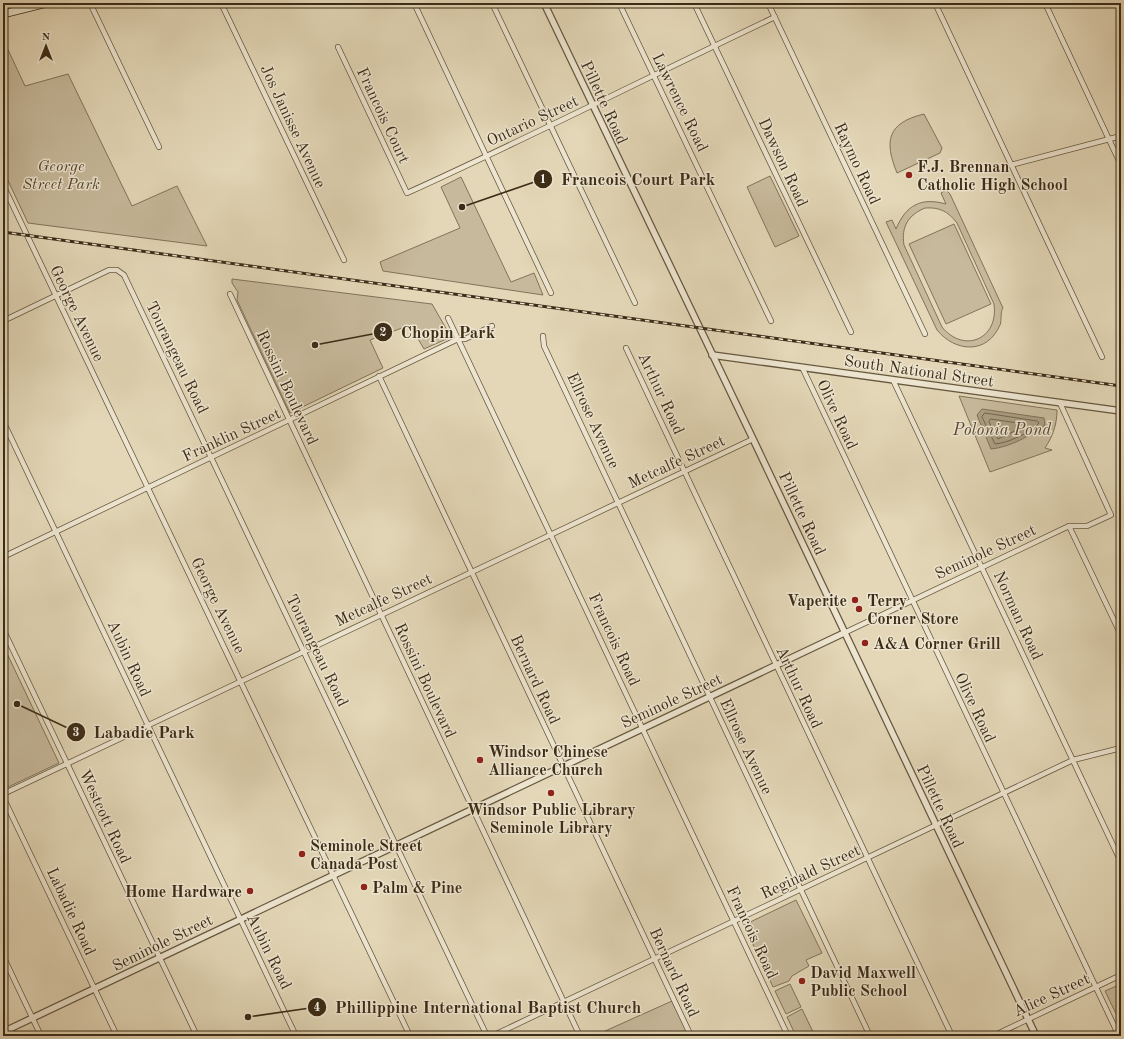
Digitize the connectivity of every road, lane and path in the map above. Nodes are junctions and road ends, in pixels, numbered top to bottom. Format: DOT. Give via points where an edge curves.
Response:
graph roads {
  1 [pos="12,3"];
  2 [pos="47,3"];
  3 [pos="90,3"];
  4 [pos="221,3"];
  5 [pos="414,3"];
  6 [pos="492,3"];
  7 [pos="544,3"];
  8 [pos="619,3"];
  9 [pos="694,3"];
  10 [pos="768,3"];
  11 [pos="935,3"];
  12 [pos="1045,3"];
  13 [pos="3,5"];
  14 [pos="3,14"];
  15 [pos="775,17"];
  16 [pos="714,46"];
  17 [pos="338,47"];
  18 [pos="653,75"];
  19 [pos="592,106"];
  20 [pos="550,127"];
  21 [pos="1121,136"];
  22 [pos="1109,139"];
  23 [pos="159,147"];
  24 [pos="486,156"];
  25 [pos="1011,165"];
  26 [pos="1121,165"];
  27 [pos="3,185"];
  28 [pos="407,193"];
  29 [pos="344,260"];
  30 [pos="551,293"];
  31 [pos="230,294"];
  32 [pos="56,296"];
  33 [pos="635,303"];
  34 [pos="448,318"];
  35 [pos="3,321"];
  36 [pos="770,321"];
  37 [pos="492,326"];
  38 [pos="851,332"];
  39 [pos="925,334"];
  40 [pos="543,336"];
  41 [pos="458,339"];
  42 [pos="626,348"];
  43 [pos="712,355"];
  44 [pos="1102,357"];
  45 [pos="802,367"];
  46 [pos="379,376"];
  47 [pos="893,380"];
  48 [pos="1060,403"];
  49 [pos="1121,411"];
  50 [pos="3,421"];
  51 [pos="290,421"];
  52 [pos="753,439"];
  53 [pos="211,457"];
  54 [pos="684,471"];
  55 [pos="148,487"];
  56 [pos="618,503"];
  57 [pos="1069,526"];
  58 [pos="56,532"];
  59 [pos="551,535"];
  60 [pos="3,557"];
  61 [pos="982,567"];
  62 [pos="471,572"];
  63 [pos="911,600"];
  64 [pos="381,615"];
  65 [pos="3,629"];
  66 [pos="844,633"];
  67 [pos="1121,635"];
  68 [pos="304,651"];
  69 [pos="776,665"];
  70 [pos="241,681"];
  71 [pos="709,696"];
  72 [pos="148,725"];
  73 [pos="642,728"];
  74 [pos="1121,748"];
  75 [pos="1073,760"];
  76 [pos="67,764"];
  77 [pos="563,767"];
  78 [pos="1003,794"];
  79 [pos="3,795"];
  80 [pos="473,810"];
  81 [pos="936,826"];
  82 [pos="397,846"];
  83 [pos="867,858"];
  84 [pos="1121,862"];
  85 [pos="333,875"];
  86 [pos="801,890"];
  87 [pos="240,919"];
  88 [pos="734,921"];
  89 [pos="3,956"];
  90 [pos="159,958"];
  91 [pos="654,959"];
  92 [pos="1121,975"];
  93 [pos="1095,987"];
  94 [pos="94,989"];
  95 [pos="564,1002"];
  96 [pos="33,1018"];
  97 [pos="1028,1019"];
  98 [pos="3,1032"];
  99 [pos="579,1034"];
  100 [pos="41,1036"];
  101 [pos="117,1036"];
  102 [pos="197,1036"];
  103 [pos="296,1036"];
  104 [pos="410,1036"];
  105 [pos="487,1036"];
  106 [pos="492,1036"];
  107 [pos="691,1036"];
  108 [pos="788,1036"];
  109 [pos="870,1036"];
  110 [pos="952,1036"];
  111 [pos="993,1036"];
  112 [pos="1036,1036"];
  113 [pos="1118,1036"];
  1 -- 13 [label="main road"];
  2 -- 14 [label="main road"];
  3 -- 23 [label="street"];
  4 -- 29 [label="street, Jos Janisse Avenue"];
  5 -- 24 [label="street"];
  6 -- 20 [label="street"];
  7 -- 19 [label="street, Pillette Road"];
  8 -- 18 [label="street, Lawrence Road"];
  9 -- 16 [label="street, Dawson Road"];
  10 -- 15 [label="street, Raymo Road"];
  11 -- 25 [label="street"];
  12 -- 22 [label="street"];
  15 -- 16 [label="street, Ontario Street"];
  15 -- 39 [label="street, Raymo Road"];
  16 -- 18 [label="street, Ontario Street"];
  16 -- 38 [label="street, Dawson Road"];
  17 -- 28 [label="street, Francois Court"];
  18 -- 19 [label="street, Ontario Street"];
  18 -- 36 [label="street, Lawrence Road"];
  19 -- 20 [label="street, Ontario Street"];
  19 -- 43 [label="street, Pillette Road"];
  20 -- 24 [label="street, Ontario Street"];
  20 -- 33 [label="street"];
  21 -- 22 [label="street"];
  22 -- 25 [label="street"];
  22 -- 26 [label="street"];
  24 -- 28 [label="street, Ontario Street"];
  24 -- 30 [label="street"];
  25 -- 44 [label="street"];
  27 -- 32 [label="street, George Avenue"];
  31 -- 51 [label="street, Rossini Boulevard"];
  32 -- 35 [label="street"];
  32 -- 53 [label="street, Tourangeau Road" via="109,270 117,270 124,275"];
  32 -- 55 [label="street, George Avenue"];
  34 -- 41 [label="street, Francois Road"];
  37 -- 41 [label="street, Franklin Street"];
  40 -- 56 [label="street, Ellrose Avenue" via="544,346"];
  41 -- 46 [label="street, Franklin Street"];
  41 -- 59 [label="street, Francois Road"];
  42 -- 54 [label="street, Arthur Road"];
  43 -- 45 [label="street, South National Street"];
  43 -- 52 [label="street, Pillette Road"];
  45 -- 47 [label="street, South National Street"];
  45 -- 63 [label="street, Olive Road"];
  46 -- 51 [label="street, Franklin Street"];
  46 -- 62 [label="street, Bernard Road"];
  47 -- 48 [label="street, South National Street"];
  47 -- 61 [label="street, Norman Road"];
  48 -- 49 [label="street, South National Street"];
  48 -- 57 [label="street" via="1111,515 1087,526"];
  50 -- 58 [label="street, Aubin Road"];
  51 -- 53 [label="street, Franklin Street"];
  51 -- 64 [label="street, Rossini Boulevard"];
  52 -- 54 [label="street, Metcalfe Street"];
  52 -- 66 [label="street, Pillette Road"];
  53 -- 55 [label="street, Franklin Street"];
  53 -- 68 [label="street, Tourangeau Road"];
  54 -- 56 [label="street, Metcalfe Street"];
  54 -- 69 [label="street, Arthur Road"];
  55 -- 58 [label="street, Franklin Street"];
  55 -- 70 [label="street, George Avenue"];
  56 -- 59 [label="street, Metcalfe Street"];
  56 -- 71 [label="street, Ellrose Avenue"];
  57 -- 61 [label="street, Seminole Street"];
  57 -- 67 [label="street"];
  58 -- 60 [label="street, Franklin Street"];
  58 -- 72 [label="street, Aubin Road"];
  59 -- 62 [label="street, Metcalfe Street"];
  59 -- 73 [label="street, Francois Road"];
  61 -- 63 [label="street, Seminole Street"];
  61 -- 75 [label="street, Norman Road"];
  62 -- 64 [label="street, Metcalfe Street"];
  62 -- 77 [label="street, Bernard Road"];
  63 -- 66 [label="street, Seminole Street"];
  63 -- 78 [label="street, Olive Road"];
  64 -- 68 [label="street, Metcalfe Street"];
  64 -- 80 [label="street, Rossini Boulevard"];
  65 -- 76 [label="street, Westcott Road"];
  66 -- 69 [label="street, Seminole Street"];
  66 -- 81 [label="street, Pillette Road"];
  68 -- 70 [label="street, Metcalfe Street"];
  68 -- 82 [label="street, Tourangeau Road"];
  69 -- 71 [label="street, Seminole Street"];
  69 -- 83 [label="street, Arthur Road"];
  70 -- 72 [label="street, Metcalfe Street"];
  70 -- 85 [label="street, George Avenue"];
  71 -- 73 [label="street, Seminole Street"];
  71 -- 86 [label="street, Ellrose Avenue"];
  72 -- 76 [label="street, Metcalfe Street"];
  72 -- 87 [label="street, Aubin Road"];
  73 -- 77 [label="street, Seminole Street"];
  73 -- 88 [label="street, Francois Road"];
  74 -- 75 [label="street, Reginald Street"];
  75 -- 78 [label="street, Reginald Street"];
  75 -- 84 [label="street, Norman Road"];
  76 -- 79 [label="street, Metcalfe Street"];
  76 -- 90 [label="street, Westcott Road"];
  77 -- 80 [label="street, Seminole Street"];
  77 -- 91 [label="street, Bernard Road"];
  78 -- 81 [label="street, Reginald Street"];
  78 -- 93 [label="street, Olive Road"];
  79 -- 94 [label="street, Labadie Road"];
  80 -- 82 [label="street, Seminole Street"];
  80 -- 95 [label="street, Rossini Boulevard"];
  81 -- 83 [label="street, Reginald Street"];
  81 -- 97 [label="street, Pillette Road"];
  82 -- 85 [label="street, Seminole Street"];
  82 -- 105 [label="street, Tourangeau Road"];
  83 -- 86 [label="street, Reginald Street"];
  83 -- 110 [label="street, Arthur Road"];
  85 -- 87 [label="street, Seminole Street"];
  85 -- 104 [label="street, George Avenue"];
  86 -- 88 [label="street, Reginald Street"];
  86 -- 109 [label="street, Ellrose Avenue"];
  87 -- 90 [label="street, Seminole Street"];
  87 -- 103 [label="street, Aubin Road"];
  88 -- 91 [label="street, Reginald Street"];
  88 -- 108 [label="street, Francois Road"];
  89 -- 96 [label="street"];
  90 -- 94 [label="street, Seminole Street"];
  90 -- 102 [label="street, Westcott Road"];
  91 -- 95 [label="street, Reginald Street"];
  91 -- 107 [label="street, Bernard Road"];
  92 -- 93 [label="street, Alice Street"];
  93 -- 97 [label="street, Alice Street"];
  93 -- 113 [label="street, Olive Road"];
  94 -- 96 [label="street, Seminole Street"];
  94 -- 101 [label="street, Labadie Road"];
  95 -- 99 [label="street, Rossini Boulevard"];
  95 -- 106 [label="street, Reginald Street"];
  96 -- 98 [label="street, Seminole Street"];
  96 -- 100 [label="street"];
  97 -- 111 [label="street, Alice Street"];
  97 -- 112 [label="street, Pillette Road"];
}
